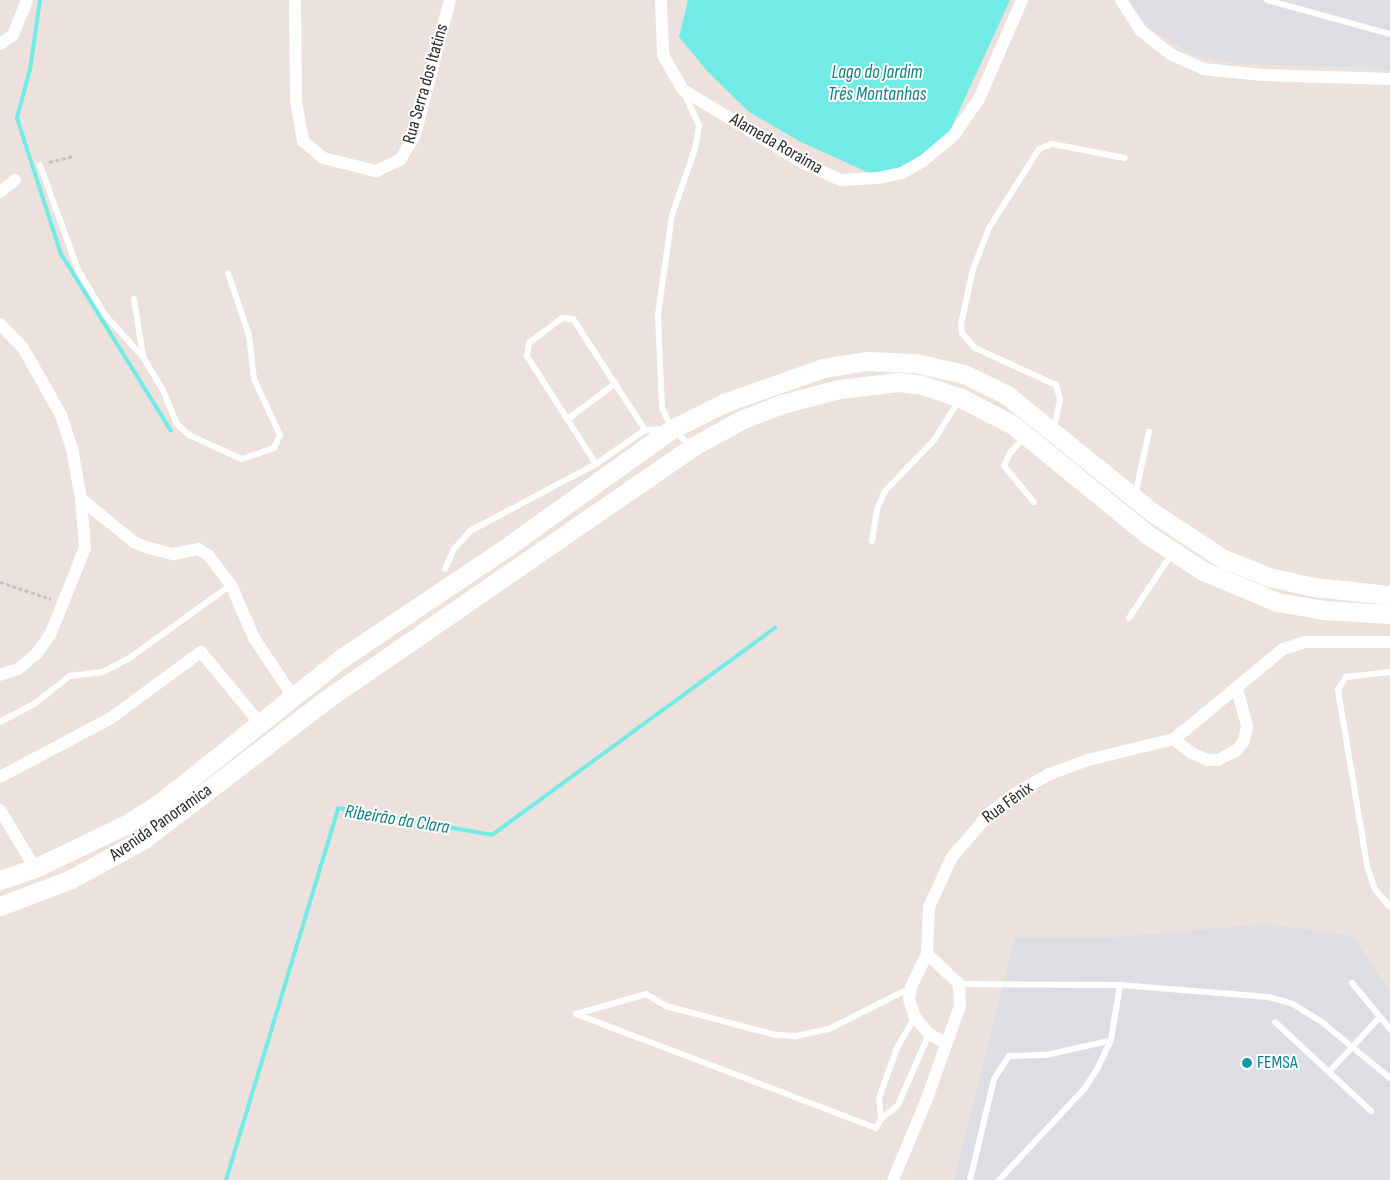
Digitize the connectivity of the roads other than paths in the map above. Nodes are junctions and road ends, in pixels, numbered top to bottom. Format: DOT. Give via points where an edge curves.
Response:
graph roads {
  1 [pos="28,0"];
  2 [pos="296,0"];
  3 [pos="450,0"];
  4 [pos="661,0"];
  5 [pos="1022,0"];
  6 [pos="1121,0"];
  7 [pos="1267,0"];
  8 [pos="1390,34"];
  9 [pos="0,44"];
  10 [pos="1390,79"];
  11 [pos="683,90"];
  12 [pos="1125,158"];
  13 [pos="40,165"];
  14 [pos="15,180"];
  15 [pos="0,192"];
  16 [pos="228,273"];
  17 [pos="134,299"];
  18 [pos="0,324"];
  19 [pos="144,357"];
  20 [pos="616,383"];
  21 [pos="961,398"];
  22 [pos="568,419"];
  23 [pos="672,429"];
  24 [pos="645,430"];
  25 [pos="1054,430"];
  26 [pos="1149,431"];
  27 [pos="1026,435"];
  28 [pos="692,447"];
  29 [pos="596,464"];
  30 [pos="1135,498"];
  31 [pos="81,499"];
  32 [pos="1034,502"];
  33 [pos="872,541"];
  34 [pos="1174,552"];
  35 [pos="445,569"];
  36 [pos="231,585"];
  37 [pos="1390,595"];
  38 [pos="1390,614"];
  39 [pos="1129,618"];
  40 [pos="1390,642"];
  41 [pos="1390,672"];
  42 [pos="0,675"];
  43 [pos="1237,689"];
  44 [pos="292,695"];
  45 [pos="0,722"];
  46 [pos="259,722"];
  47 [pos="1174,739"];
  48 [pos="0,777"];
  49 [pos="0,810"];
  50 [pos="35,868"];
  51 [pos="0,880"];
  52 [pos="1389,905"];
  53 [pos="0,906"];
  54 [pos="927,954"];
  55 [pos="1352,983"];
  56 [pos="959,984"];
  57 [pos="1120,985"];
  58 [pos="911,988"];
  59 [pos="915,1017"];
  60 [pos="1380,1017"];
  61 [pos="1275,1022"];
  62 [pos="1390,1029"];
  63 [pos="929,1034"];
  64 [pos="1111,1040"];
  65 [pos="946,1043"];
  66 [pos="1351,1046"];
  67 [pos="1329,1072"];
  68 [pos="1390,1078"];
  69 [pos="1371,1111"];
  70 [pos="881,1119"];
  71 [pos="893,1180"];
  72 [pos="970,1180"];
  73 [pos="999,1180"];
  1 -- 9 [label="street" via="13,36"];
  2 -- 3 [label="street, Rua Serra dos Itatins" via="298,127 311,150 339,164 376,171 400,160 414,135"];
  4 -- 11 [label="street, Alameda Roraima" via="663,55"];
  5 -- 11 [label="street, Alameda Roraima" via="974,106 954,135 923,161 902,173 841,180 803,163"];
  6 -- 10 [label="street" via="1141,31 1170,54 1203,69 1262,75"];
  7 -- 8 [label="lane"];
  11 -- 23 [label="lane" via="699,125 695,149 672,215 658,315 662,408"];
  12 -- 25 [label="lane" via="1052,144 1039,149 989,228 973,269 961,324 962,333 974,348 1056,385 1060,398"];
  13 -- 19 [label="lane" via="78,270 105,315"];
  14 -- 15 [label="street"];
  16 -- 19 [label="lane" via="249,335 254,380 280,435 274,448 242,460 189,435 176,422"];
  17 -- 19 [label="lane"];
  18 -- 31 [label="street" via="23,348 61,415 72,448"];
  20 -- 22 [label="lane"];
  20 -- 22 [label="lane" via="573,319 562,318 529,343 527,356"];
  20 -- 24 [label="lane"];
  21 -- 27 [label="main road, Avenida Panoramica"];
  21 -- 28 [label="main road, Avenida Panoramica" via="914,384 862,384 782,404 742,419"];
  21 -- 33 [label="lane" via="934,440 885,491 877,509"];
  22 -- 29 [label="lane"];
  23 -- 24 [label="lane"];
  23 -- 25 [label="main road, Avenida Panoramica" via="782,381 823,368 867,361 915,363 964,374 1007,395"];
  23 -- 28 [label="lane"];
  23 -- 44 [label="main road, Avenida Panoramica" via="507,548"];
  24 -- 29 [label="lane"];
  25 -- 30 [label="main road, Avenida Panoramica"];
  26 -- 30 [label="lane"];
  27 -- 32 [label="lane" via="1010,453 1004,466"];
  27 -- 34 [label="main road, Avenida Panoramica" via="1148,535"];
  28 -- 53 [label="main road, Avenida Panoramica" via="307,714 144,839 71,879"];
  29 -- 35 [label="lane" via="470,531 454,549"];
  30 -- 37 [label="main road, Avenida Panoramica" via="1222,558 1269,577 1314,587"];
  31 -- 36 [label="street" via="146,547 173,554 198,549 219,568"];
  31 -- 42 [label="street" via="85,548 50,635 36,654 18,669"];
  34 -- 38 [label="main road, Avenida Panoramica" via="1218,578 1277,602 1325,610"];
  34 -- 39 [label="lane"];
  36 -- 44 [label="street" via="254,638"];
  36 -- 45 [label="lane" via="131,657 103,672 70,676 34,704"];
  40 -- 43 [label="street, Rua Fênix" via="1292,645 1274,654"];
  41 -- 52 [label="lane" via="1346,677 1338,690 1367,866 1375,889"];
  43 -- 47 [label="street, Rua Fênix"];
  43 -- 47 [label="street" via="1247,726 1244,741 1236,751 1218,760 1208,760 1191,753"];
  44 -- 46 [label="main road, Avenida Panoramica"];
  46 -- 48 [label="street" via="201,652 111,718"];
  46 -- 50 [label="main road, Avenida Panoramica" via="160,804"];
  47 -- 54 [label="street, Rua Fênix" via="1088,760 1047,775 990,812 952,857 938,883 927,921"];
  49 -- 50 [label="street"];
  50 -- 51 [label="main road, Avenida Panoramica"];
  54 -- 56 [label="street"];
  54 -- 58 [label="street"];
  55 -- 60 [label="lane"];
  56 -- 57 [label="lane"];
  56 -- 65 [label="street" via="960,1006"];
  57 -- 64 [label="lane"];
  57 -- 66 [label="lane" via="1269,997 1293,1004"];
  58 -- 59 [label="street" via="909,999"];
  58 -- 70 [label="lane" via="829,1029 796,1036 776,1034 666,1006 646,994 576,1014 876,1128"];
  59 -- 63 [label="street"];
  59 -- 70 [label="lane" via="897,1048 879,1098"];
  60 -- 62 [label="lane"];
  60 -- 66 [label="lane"];
  61 -- 67 [label="lane"];
  63 -- 65 [label="street"];
  63 -- 70 [label="lane" via="898,1105"];
  64 -- 72 [label="lane" via="1046,1055 1009,1056 994,1079"];
  64 -- 73 [label="lane" via="1085,1088"];
  65 -- 71 [label="street"];
  66 -- 67 [label="lane"];
  66 -- 68 [label="lane"];
  67 -- 69 [label="lane"];
}
